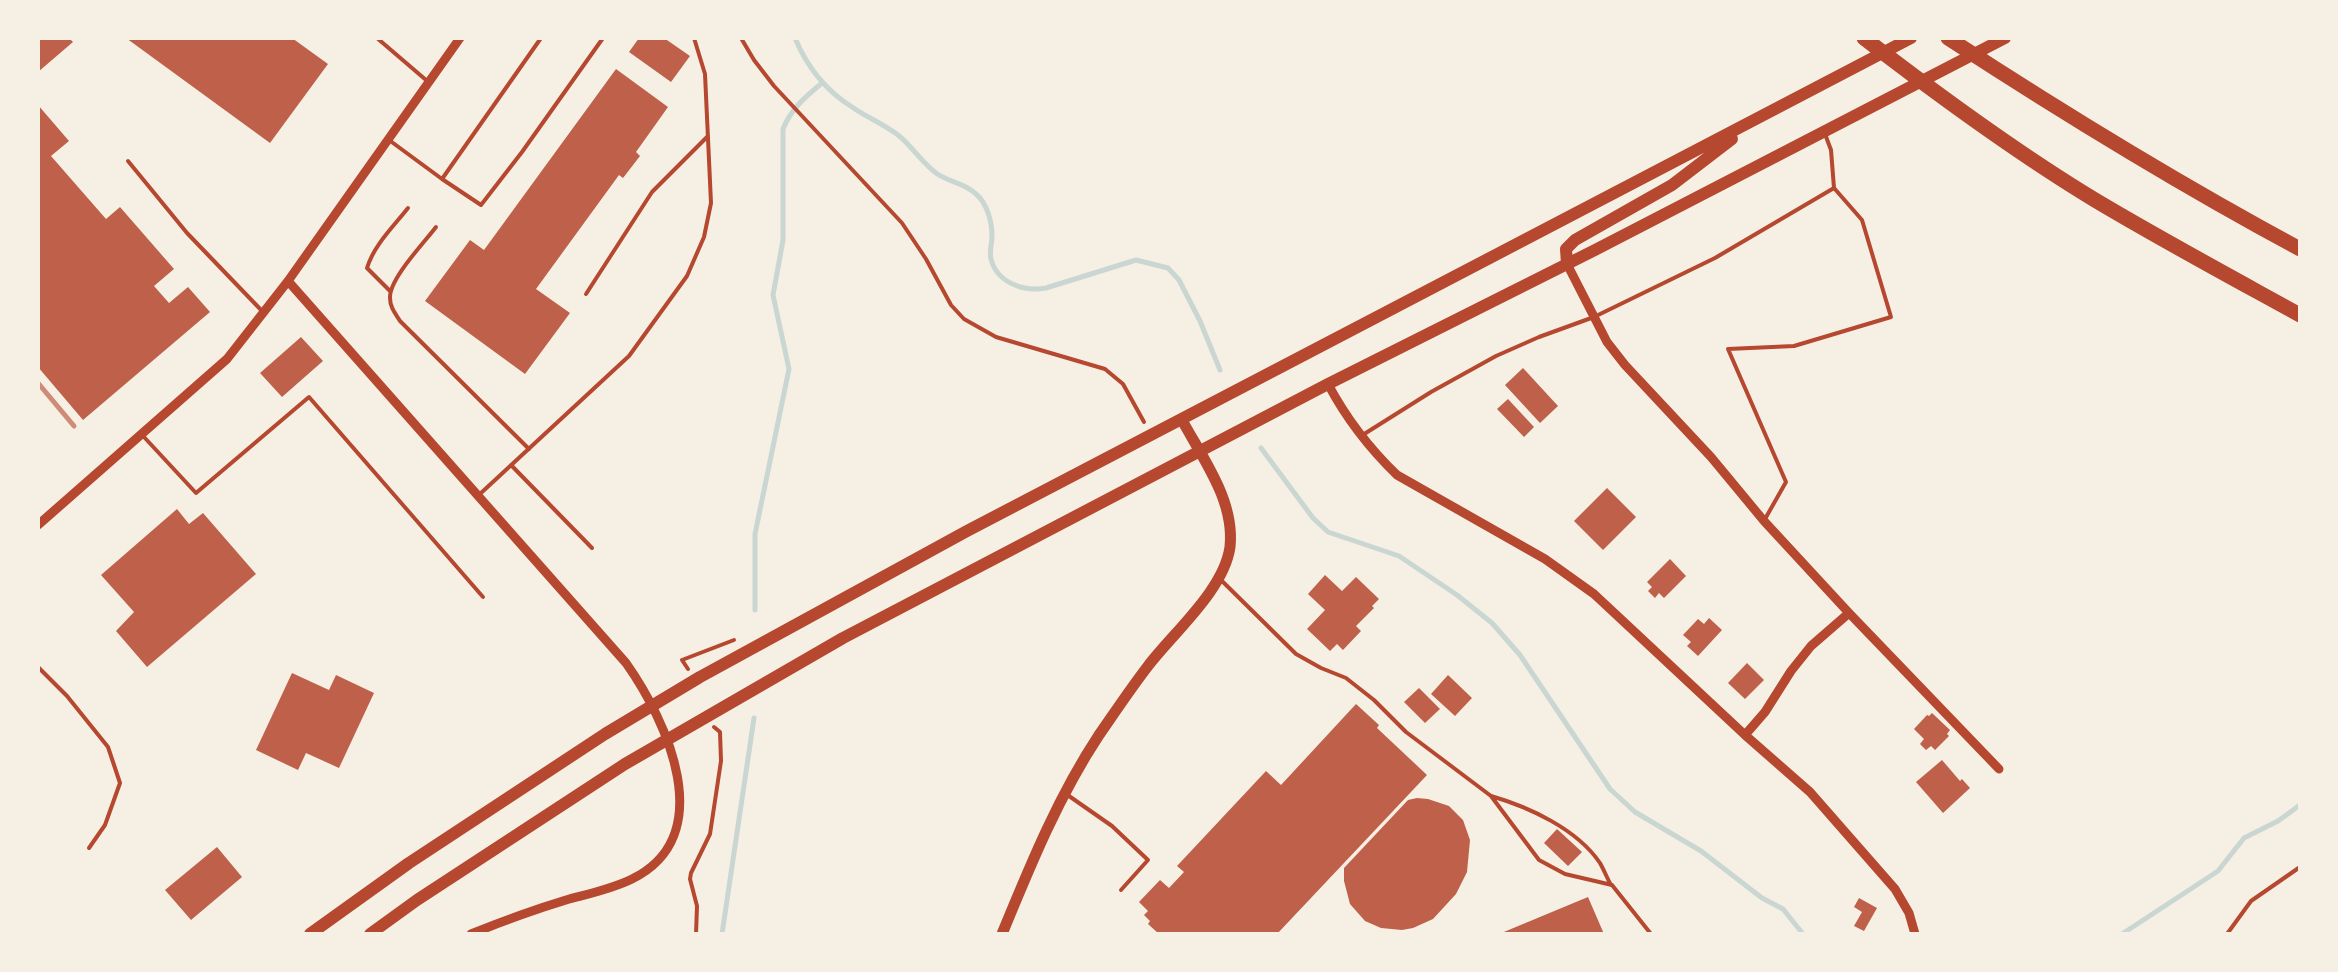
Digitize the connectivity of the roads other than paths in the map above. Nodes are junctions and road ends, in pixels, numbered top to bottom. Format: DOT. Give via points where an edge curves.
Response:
graph roads {
  1 [pos="378,38"];
  2 [pos="460,38"];
  3 [pos="541,38"];
  4 [pos="602,38"];
  5 [pos="694,38"];
  6 [pos="1864,38"];
  7 [pos="1911,38"];
  8 [pos="1948,38"];
  9 [pos="2005,38"];
  10 [pos="430,83"];
  11 [pos="1762,116"];
  12 [pos="1824,131"];
  13 [pos="708,136"];
  14 [pos="389,140"];
  15 [pos="128,161"];
  16 [pos="442,179"];
  17 [pos="1834,188"];
  18 [pos="408,208"];
  19 [pos="436,227"];
  20 [pos="2300,249"];
  21 [pos="1567,264"];
  22 [pos="288,281"];
  23 [pos="390,291"];
  24 [pos="586,294"];
  25 [pos="263,312"];
  26 [pos="2300,315"];
  27 [pos="1594,317"];
  28 [pos="1328,384"];
  29 [pos="1182,420"];
  30 [pos="142,434"];
  31 [pos="1361,436"];
  32 [pos="529,448"];
  33 [pos="1199,451"];
  34 [pos="511,465"];
  35 [pos="478,496"];
  36 [pos="1764,521"];
  37 [pos="38,524"];
  38 [pos="592,548"];
  39 [pos="1219,577"];
  40 [pos="483,597"];
  41 [pos="1849,613"];
  42 [pos="38,667"];
  43 [pos="653,705"];
  44 [pos="1745,735"];
  45 [pos="667,738"];
  46 [pos="1999,769"];
  47 [pos="1066,794"];
  48 [pos="1491,796"];
  49 [pos="89,848"];
  50 [pos="1610,885"];
  51 [pos="1120,890"];
  52 [pos="310,934"];
  53 [pos="370,934"];
  54 [pos="471,934"];
  55 [pos="1002,934"];
  56 [pos="1651,934"];
  57 [pos="1915,934"];
  1 -- 10 [label="lane"];
  2 -- 10 [label="street"];
  3 -- 16 [label="lane"];
  4 -- 16 [label="lane" via="481,205"];
  5 -- 13 [label="lane" via="705,74"];
  6 -- 26 [label="highway" via="2020,152"];
  7 -- 11 [label="main road"];
  8 -- 20 [label="highway"];
  9 -- 12 [label="main road"];
  10 -- 14 [label="street"];
  11 -- 21 [label="main road" via="1672,185 1575,240 1566,249"];
  11 -- 29 [label="main road"];
  12 -- 17 [label="lane"];
  12 -- 21 [label="main road"];
  13 -- 24 [label="lane" via="652,192"];
  13 -- 32 [label="lane" via="711,203 687,276 629,356"];
  14 -- 16 [label="lane"];
  14 -- 22 [label="street"];
  15 -- 25 [label="lane"];
  17 -- 27 [label="lane" via="1715,258"];
  17 -- 36 [label="lane" via="1862,220 1891,317 1794,346 1728,349 1786,482"];
  18 -- 23 [label="lane" via="369,262 370,273"];
  19 -- 23 [label="lane"];
  21 -- 27 [label="street"];
  21 -- 28 [label="main road"];
  22 -- 25 [label="street"];
  22 -- 35 [label="street"];
  23 -- 32 [label="lane" via="400,321"];
  25 -- 30 [label="street" via="227,359"];
  27 -- 31 [label="lane" via="1485,362"];
  27 -- 36 [label="street" via="1626,365"];
  28 -- 31 [label="street"];
  28 -- 33 [label="main road"];
  29 -- 33 [label="street"];
  29 -- 43 [label="main road"];
  30 -- 37 [label="street"];
  30 -- 40 [label="lane" via="196,493 310,397"];
  31 -- 44 [label="street" via="1397,475 1594,594"];
  32 -- 34 [label="lane"];
  33 -- 39 [label="street" via="1229,518 1229,553"];
  33 -- 45 [label="main road"];
  34 -- 35 [label="lane"];
  34 -- 38 [label="lane"];
  35 -- 43 [label="street" via="626,662"];
  36 -- 41 [label="street"];
  39 -- 47 [label="street" via="1148,665"];
  39 -- 48 [label="lane" via="1296,654 1346,678"];
  41 -- 44 [label="street" via="1811,646"];
  41 -- 46 [label="street"];
  42 -- 49 [label="lane" via="108,747 120,783"];
  43 -- 45 [label="street"];
  43 -- 52 [label="main road"];
  44 -- 57 [label="street" via="1810,792 1895,888"];
  45 -- 53 [label="main road"];
  45 -- 54 [label="street" via="680,811 658,860 630,880"];
  47 -- 51 [label="lane" via="1148,860"];
  47 -- 55 [label="street"];
  48 -- 50 [label="lane" via="1568,832 1598,861"];
  48 -- 50 [label="lane" via="1539,860"];
  50 -- 56 [label="lane"];
}
